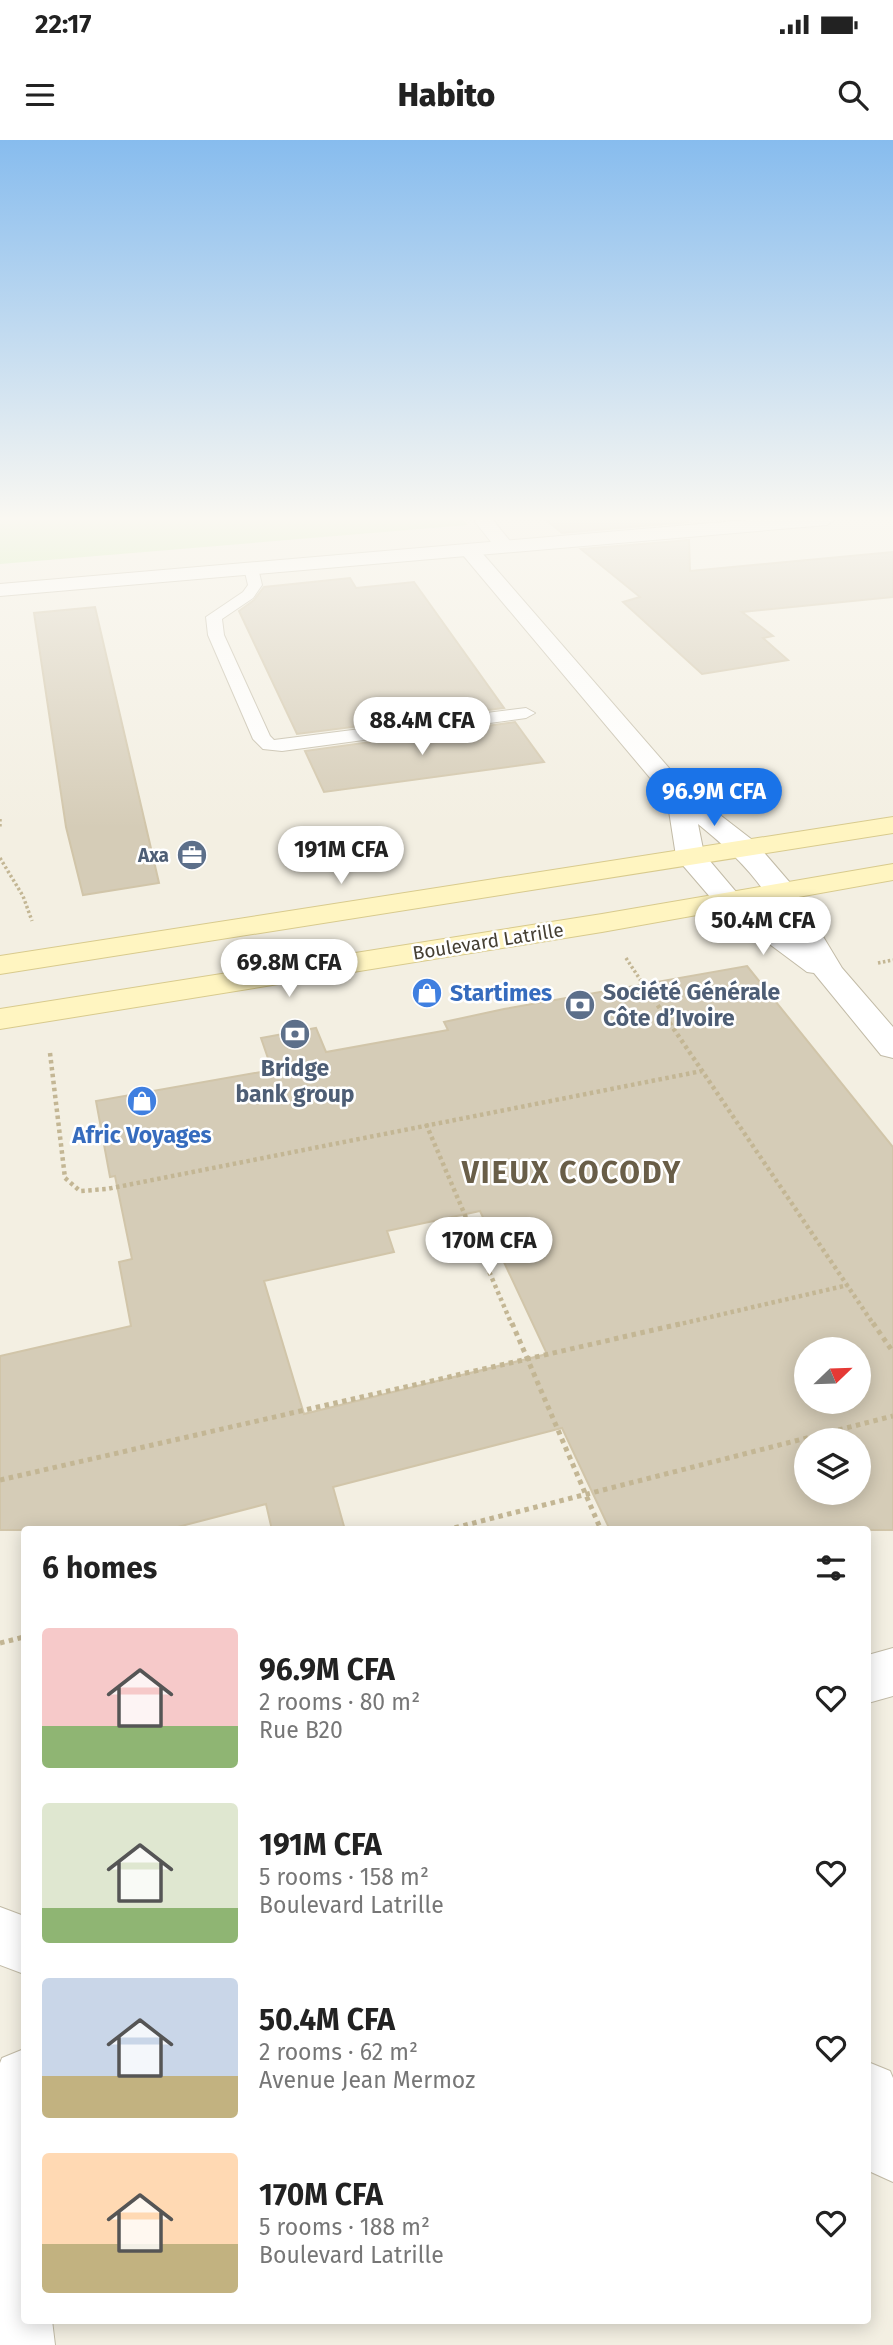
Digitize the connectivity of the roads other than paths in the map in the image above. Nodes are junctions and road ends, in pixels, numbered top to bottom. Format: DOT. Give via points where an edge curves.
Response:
graph roads {
  1 [pos="215,622"];
  2 [pos="530,622"];
  3 [pos="526,713"];
  4 [pos="680,797"];
  5 [pos="893,825"];
  6 [pos="745,848"];
  7 [pos="691,856"];
  8 [pos="893,872"];
  9 [pos="782,891"];
  10 [pos="727,899"];
  11 [pos="0,965"];
  12 [pos="829,972"];
  13 [pos="0,1019"];
  14 [pos="893,1048"];
  15 [pos="893,1672"];
  16 [pos="871,1678"];
  17 [pos="0,1936"];
  18 [pos="21,1944"];
  19 [pos="21,2095"];
  20 [pos="871,2100"];
  21 [pos="893,2150"];
  22 [pos="20,2345"];
  1 -- 3 [label="lane" via="216,635 262,739 270,744"];
  2 -- 4 [label="street"];
  4 -- 6 [label="street"];
  4 -- 7 [label="street"];
  5 -- 6 [label="main road"];
  6 -- 7 [label="main road"];
  6 -- 9 [label="street"];
  7 -- 10 [label="street"];
  7 -- 11 [label="main road"];
  8 -- 9 [label="main road, Boulevard Latrille"];
  9 -- 10 [label="main road, Boulevard Latrille"];
  9 -- 12 [label="street"];
  10 -- 12 [label="street"];
  10 -- 13 [label="main road, Boulevard Latrille"];
  12 -- 14 [label="street"];
  15 -- 16 [label="street"];
  17 -- 18 [label="street"];
  19 -- 22 [label="street" via="7,2164"];
  20 -- 21 [label="street"];
}
